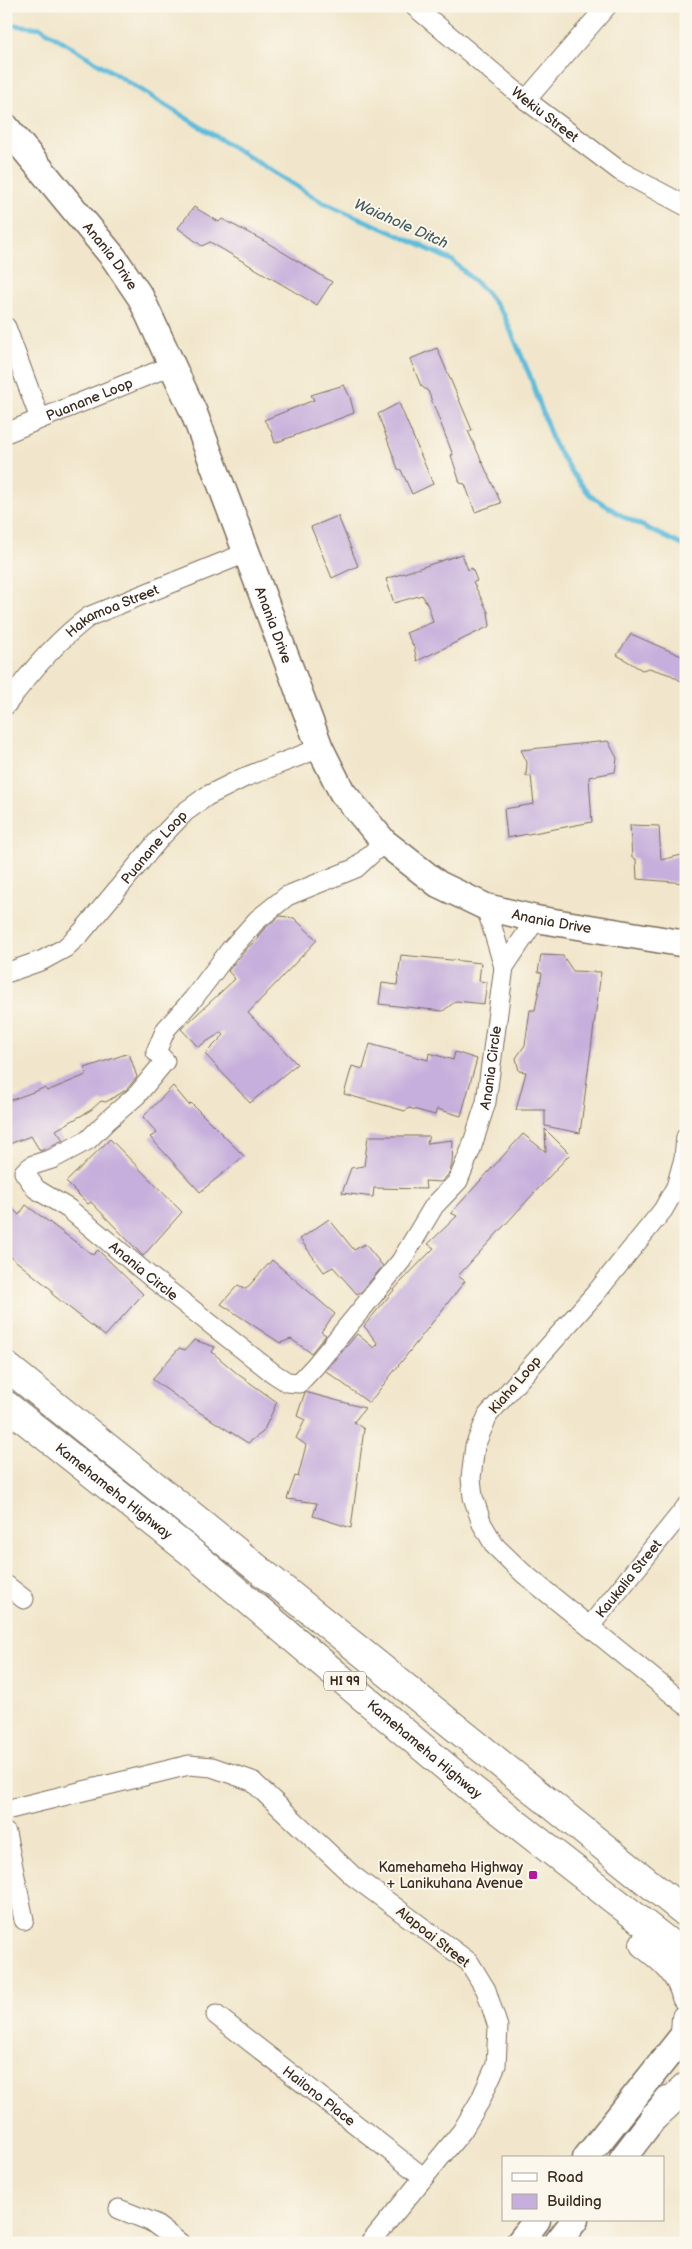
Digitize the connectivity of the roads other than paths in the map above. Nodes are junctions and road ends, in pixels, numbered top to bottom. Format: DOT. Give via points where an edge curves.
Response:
graph roads {
  1 [pos="414,6"];
  2 [pos="607,6"];
  3 [pos="526,100"];
  4 [pos="6,126"];
  5 [pos="686,206"];
  6 [pos="6,327"];
  7 [pos="173,366"];
  8 [pos="40,419"];
  9 [pos="6,433"];
  10 [pos="246,553"];
  11 [pos="6,705"];
  12 [pos="320,748"];
  13 [pos="384,842"];
  14 [pos="486,907"];
  15 [pos="536,919"];
  16 [pos="686,944"];
  17 [pos="504,967"];
  18 [pos="6,973"];
  19 [pos="686,1136"];
  20 [pos="6,1366"];
  21 [pos="6,1405"];
  22 [pos="686,1507"];
  23 [pos="6,1585"];
  24 [pos="24,1599"];
  25 [pos="590,1626"];
  26 [pos="686,1705"];
  27 [pos="437,1711"];
  28 [pos="472,1788"];
  29 [pos="6,1810"];
  30 [pos="6,1833"];
  31 [pos="686,1893"];
  32 [pos="686,1912"];
  33 [pos="24,1920"];
  34 [pos="686,1956"];
  35 [pos="686,1997"];
  36 [pos="216,2015"];
  37 [pos="685,2028"];
  38 [pos="686,2076"];
  39 [pos="686,2087"];
  40 [pos="655,2116"];
  41 [pos="588,2156"];
  42 [pos="625,2156"];
  43 [pos="423,2178"];
  44 [pos="118,2209"];
  45 [pos="535,2222"];
  46 [pos="574,2222"];
  47 [pos="180,2243"];
  48 [pos="370,2243"];
  49 [pos="519,2243"];
  50 [pos="558,2243"];
  1 -- 3 [label="street, Wekiu Street"];
  2 -- 3 [label="street"];
  3 -- 5 [label="street, Wekiu Street" via="620,171"];
  4 -- 7 [label="street, Anania Drive" via="114,258 141,298"];
  6 -- 8 [label="street"];
  7 -- 8 [label="street, Puanane Loop"];
  7 -- 10 [label="street, Anania Drive"];
  8 -- 9 [label="street, Puanane Loop"];
  10 -- 11 [label="street, Hakamoa Street" via="90,616 70,630"];
  10 -- 12 [label="street, Anania Drive"];
  12 -- 13 [label="street, Anania Drive" via="342,792"];
  12 -- 18 [label="street, Puanane Loop" via="242,778 192,806 65,948"];
  13 -- 14 [label="street, Anania Drive" via="438,884"];
  13 -- 17 [label="street, Anania Circle" via="356,868 286,896 257,920 166,1029 156,1052 165,1060 137,1095 88,1140 52,1159 32,1165 24,1172 36,1189 69,1209 272,1373 287,1382 298,1383 316,1366 401,1261 434,1206 458,1181 486,1102"];
  14 -- 15 [label="street, Anania Drive"];
  14 -- 17 [label="street, Anania Circle"];
  15 -- 16 [label="street, Anania Drive"];
  15 -- 17 [label="street, Anania Circle"];
  19 -- 25 [label="street, Kiaha Loop" via="676,1187 663,1210 595,1294 488,1415 475,1446 472,1497 495,1546 522,1573"];
  20 -- 27 [label="main road, HI 99"];
  21 -- 28 [label="main road, Kamehameha Highway / HI 99" via="192,1553"];
  22 -- 25 [label="street, Kaukalia Street"];
  23 -- 24 [label="street"];
  25 -- 26 [label="street, Kiaha Loop"];
  27 -- 31 [label="main road" via="602,1824"];
  27 -- 32 [label="main road, HI 99"];
  28 -- 34 [label="main road, Kamehameha Highway / HI 99"];
  28 -- 35 [label="main road" via="618,1924 662,1958 682,1982"];
  29 -- 43 [label="street, Alapoai Street" via="189,1765 212,1766 252,1782 353,1876 469,1962 486,1990 498,2027 496,2065 462,2131"];
  30 -- 33 [label="street"];
  36 -- 43 [label="street, Hailono Place"];
  37 -- 41 [label="street"];
  38 -- 40 [label="street"];
  39 -- 40 [label="main road"];
  40 -- 42 [label="street"];
  43 -- 48 [label="street, Alapoai Street"];
  44 -- 47 [label="street" via="152,2222"];
  45 -- 49 [label="street"];
  46 -- 50 [label="street"];
}
